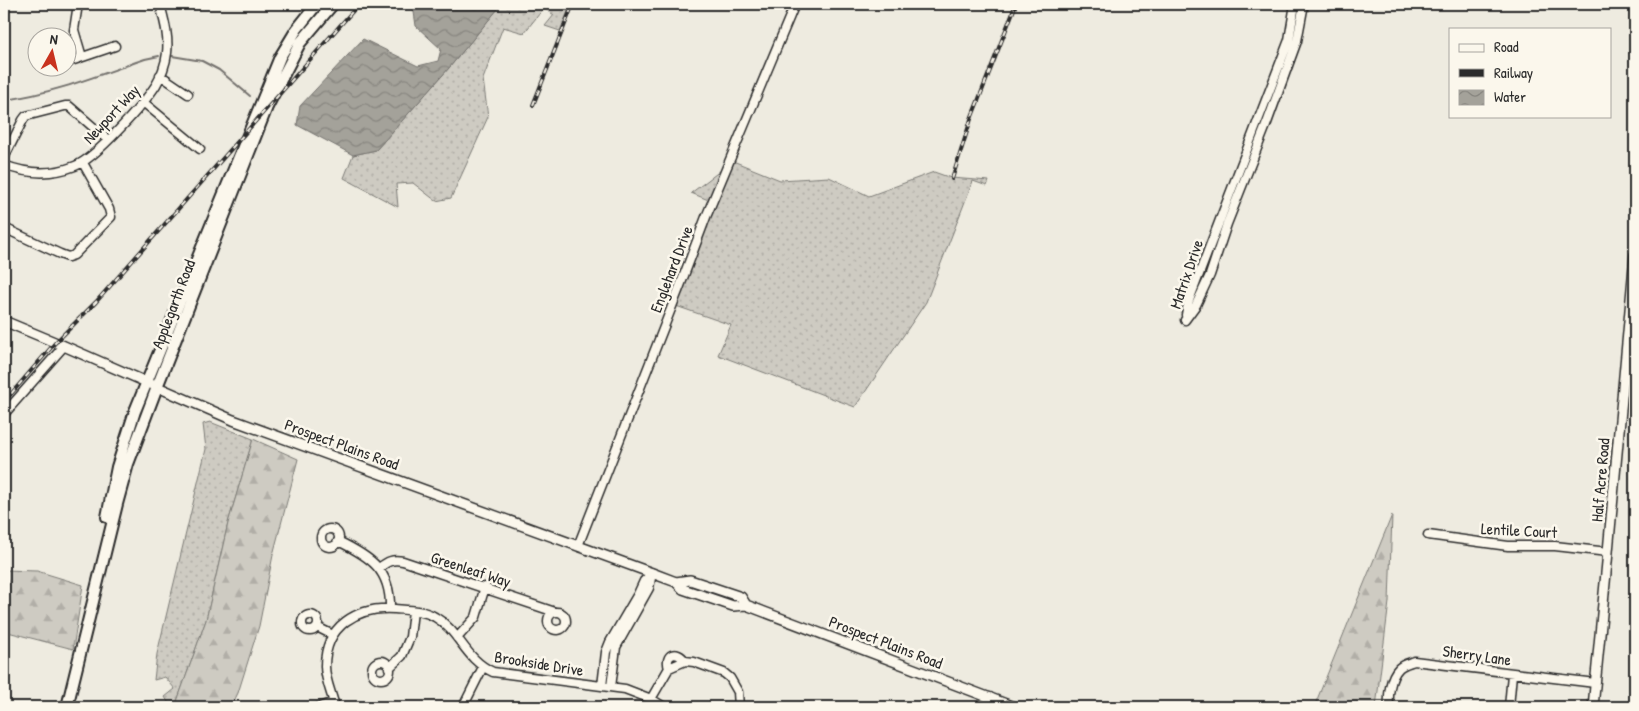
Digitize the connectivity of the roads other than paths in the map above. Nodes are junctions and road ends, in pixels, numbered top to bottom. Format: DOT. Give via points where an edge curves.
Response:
graph roads {
  1 [pos="78,4"];
  2 [pos="160,4"];
  3 [pos="317,4"];
  4 [pos="333,4"];
  5 [pos="795,4"];
  6 [pos="1295,4"];
  7 [pos="1304,4"];
  8 [pos="115,46"];
  9 [pos="82,57"];
  10 [pos="78,58"];
  11 [pos="160,75"];
  12 [pos="188,94"];
  13 [pos="144,102"];
  14 [pos="108,140"];
  15 [pos="200,149"];
  16 [pos="83,162"];
  17 [pos="4,165"];
  18 [pos="4,228"];
  19 [pos="1635,255"];
  20 [pos="4,321"];
  21 [pos="64,346"];
  22 [pos="146,382"];
  23 [pos="156,387"];
  24 [pos="4,414"];
  25 [pos="1428,535"];
  26 [pos="338,541"];
  27 [pos="578,546"];
  28 [pos="1608,552"];
  29 [pos="379,568"];
  30 [pos="652,573"];
  31 [pos="485,587"];
  32 [pos="390,609"];
  33 [pos="413,611"];
  34 [pos="555,612"];
  35 [pos="316,627"];
  36 [pos="85,634"];
  37 [pos="333,635"];
  38 [pos="457,638"];
  39 [pos="483,667"];
  40 [pos="389,668"];
  41 [pos="1512,674"];
  42 [pos="1595,683"];
  43 [pos="606,687"];
  44 [pos="990,697"];
  45 [pos="652,699"];
  46 [pos="334,705"];
  47 [pos="67,707"];
  48 [pos="319,707"];
  49 [pos="463,707"];
  50 [pos="664,707"];
  51 [pos="739,707"];
  52 [pos="986,707"];
  53 [pos="1014,707"];
  54 [pos="1389,707"];
  55 [pos="1510,707"];
  56 [pos="1592,707"];
  1 -- 9 [label="street" via="74,30"];
  2 -- 11 [label="street, Newport Way" via="168,38"];
  3 -- 22 [label="main road, Applegarth Road" via="280,57"];
  4 -- 23 [label="main road, Applegarth Road" via="300,43 267,107"];
  5 -- 27 [label="street, Englehard Drive" via="706,217"];
  6 -- 7 [label="street, Matrix Drive" via="1289,40 1188,303 1185,320 1196,305 1210,274 1267,123 1297,41"];
  8 -- 9 [label="street"];
  9 -- 10 [label="street"];
  11 -- 12 [label="street"];
  11 -- 13 [label="street, Newport Way"];
  13 -- 14 [label="street, Newport Way"];
  13 -- 15 [label="street"];
  14 -- 16 [label="street, Newport Way"];
  14 -- 17 [label="street" via="66,106 26,116"];
  16 -- 17 [label="street, Newport Way" via="46,173"];
  16 -- 18 [label="street" via="111,216 74,255 60,254"];
  19 -- 28 [label="street, Half Acre Road"];
  20 -- 21 [label="street, Prospect Plains Road"];
  21 -- 22 [label="street, Prospect Plains Road"];
  21 -- 24 [label="street"];
  22 -- 23 [label="street, Prospect Plains Road"];
  22 -- 36 [label="main road, Applegarth Road" via="117,467"];
  23 -- 27 [label="street, Prospect Plains Road" via="233,420"];
  23 -- 36 [label="main road, Applegarth Road" via="126,472"];
  25 -- 28 [label="street, Lentile Court" via="1508,546 1555,546"];
  26 -- 29 [label="street" via="367,557"];
  27 -- 30 [label="street, Prospect Plains Road"];
  28 -- 42 [label="street, Half Acre Road"];
  29 -- 31 [label="street, Greenleaf Way" via="394,559"];
  29 -- 32 [label="street" via="390,589"];
  30 -- 43 [label="street" via="649,588 616,647"];
  30 -- 44 [label="street, Prospect Plains Road" via="676,582 690,580 741,598 746,606"];
  31 -- 34 [label="street, Greenleaf Way"];
  31 -- 38 [label="street" via="476,617"];
  32 -- 33 [label="street, Brookside Drive"];
  32 -- 37 [label="street, Brookside Drive" via="372,609 354,615"];
  33 -- 38 [label="street, Brookside Drive" via="435,617"];
  33 -- 40 [label="street" via="410,637 402,656"];
  35 -- 37 [label="street"];
  36 -- 47 [label="main road, Applegarth Road"];
  37 -- 46 [label="street, Brookside Drive" via="325,667"];
  38 -- 39 [label="street, Brookside Drive"];
  39 -- 43 [label="street, Brookside Drive" via="498,673"];
  39 -- 49 [label="street"];
  41 -- 42 [label="street, Sherry Lane"];
  41 -- 54 [label="street, Sherry Lane" via="1414,661 1398,669 1389,691"];
  41 -- 55 [label="street"];
  42 -- 56 [label="street, Half Acre Road"];
  43 -- 45 [label="street, Brookside Drive" via="625,689"];
  44 -- 52 [label="street"];
  44 -- 53 [label="street, Prospect Plains Road"];
  45 -- 50 [label="street, Brookside Drive"];
  45 -- 51 [label="street" via="669,668 685,661 717,670 730,678 738,692"];
  46 -- 48 [label="street"];
}
